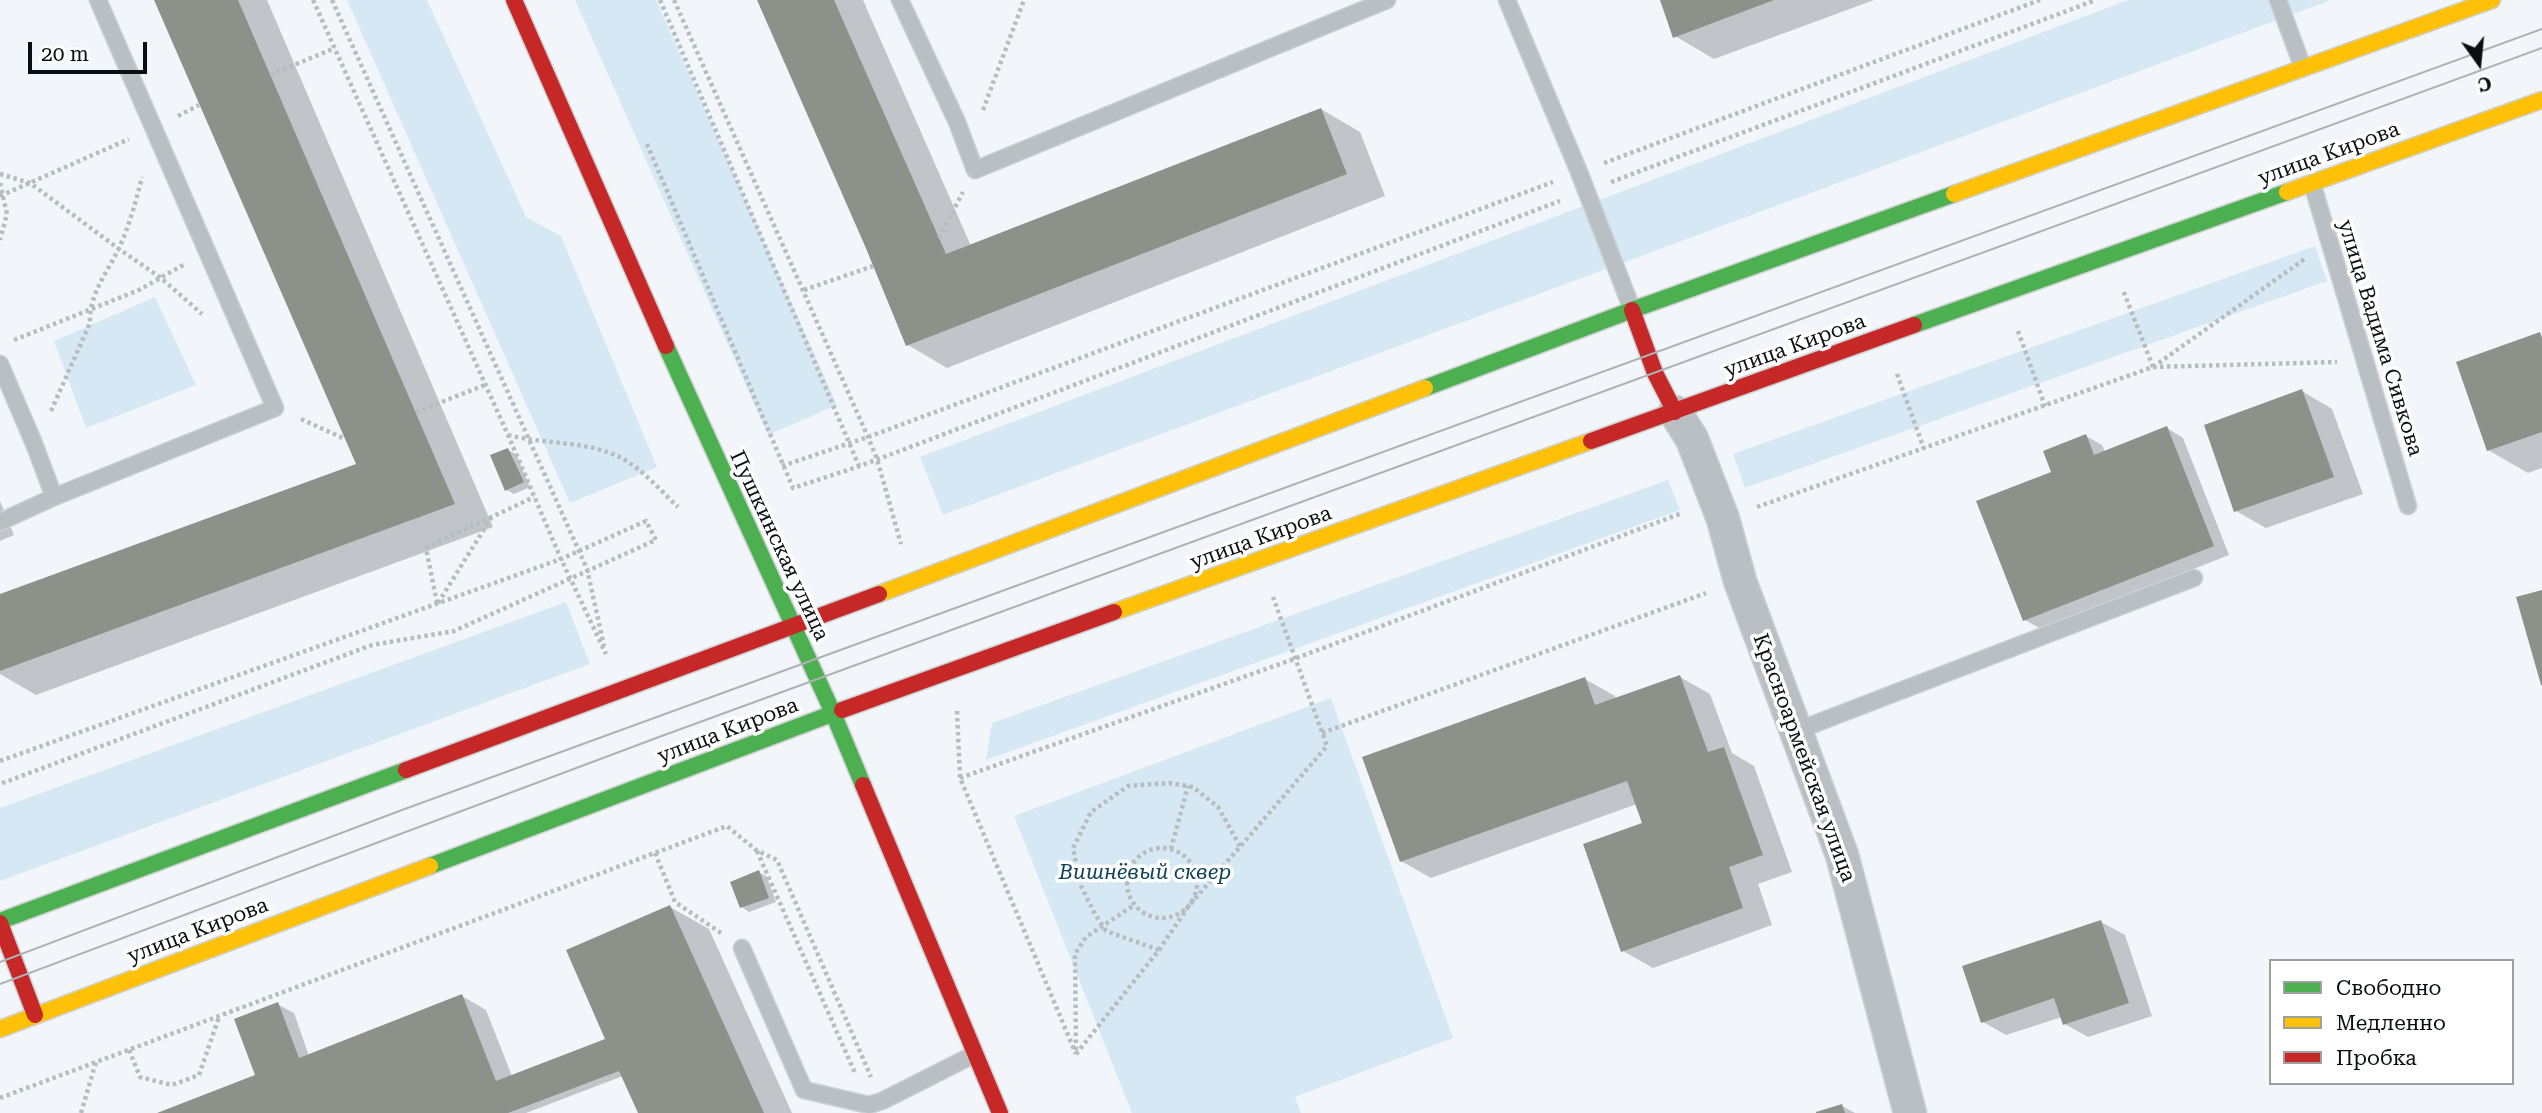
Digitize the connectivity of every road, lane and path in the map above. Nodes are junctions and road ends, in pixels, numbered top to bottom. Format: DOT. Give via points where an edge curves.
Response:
graph roads {
  1 [pos="99,0"];
  2 [pos="313,0"];
  3 [pos="332,0"];
  4 [pos="514,0"];
  5 [pos="660,0"];
  6 [pos="674,0"];
  7 [pos="900,0"];
  8 [pos="1024,0"];
  9 [pos="1387,0"];
  10 [pos="1507,0"];
  11 [pos="2040,0"];
  12 [pos="2096,0"];
  13 [pos="2278,0"];
  14 [pos="2492,0"];
  15 [pos="335,48"];
  16 [pos="2303,68"];
  17 [pos="270,75"];
  18 [pos="2542,100"];
  19 [pos="957,122"];
  20 [pos="154,128"];
  21 [pos="647,144"];
  22 [pos="975,170"];
  23 [pos="1579,172"];
  24 [pos="0,174"];
  25 [pos="0,183"];
  26 [pos="30,183"];
  27 [pos="2311,183"];
  28 [pos="1586,192"];
  29 [pos="1,195"];
  30 [pos="939,238"];
  31 [pos="0,240"];
  32 [pos="2330,242"];
  33 [pos="118,249"];
  34 [pos="208,251"];
  35 [pos="873,266"];
  36 [pos="161,278"];
  37 [pos="2122,286"];
  38 [pos="804,290"];
  39 [pos="1632,310"];
  40 [pos="90,311"];
  41 [pos="208,320"];
  42 [pos="2015,323"];
  43 [pos="13,341"];
  44 [pos="2365,361"];
  45 [pos="0,363"];
  46 [pos="1894,367"];
  47 [pos="2152,367"];
  48 [pos="485,385"];
  49 [pos="2045,405"];
  50 [pos="275,408"];
  51 [pos="416,412"];
  52 [pos="1675,412"];
  53 [pos="508,435"];
  54 [pos="868,437"];
  55 [pos="345,439"];
  56 [pos="529,441"];
  57 [pos="850,443"];
  58 [pos="35,446"];
  59 [pos="1924,449"];
  60 [pos="877,459"];
  61 [pos="782,466"];
  62 [pos="859,466"];
  63 [pos="54,497"];
  64 [pos="534,497"];
  65 [pos="2409,506"];
  66 [pos="678,507"];
  67 [pos="491,518"];
  68 [pos="1723,519"];
  69 [pos="0,522"];
  70 [pos="901,546"];
  71 [pos="578,551"];
  72 [pos="561,559"];
  73 [pos="587,569"];
  74 [pos="570,577"];
  75 [pos="2194,578"];
  76 [pos="1740,581"];
  77 [pos="1272,591"];
  78 [pos="437,603"];
  79 [pos="793,627"];
  80 [pos="1294,659"];
  81 [pos="956,707"];
  82 [pos="833,713"];
  83 [pos="1796,731"];
  84 [pos="1322,733"];
  85 [pos="0,761"];
  86 [pos="960,778"];
  87 [pos="0,784"];
  88 [pos="1188,786"];
  89 [pos="1241,848"];
  90 [pos="1171,849"];
  91 [pos="756,850"];
  92 [pos="655,853"];
  93 [pos="1134,905"];
  94 [pos="1188,907"];
  95 [pos="0,922"];
  96 [pos="1103,926"];
  97 [pos="742,948"];
  98 [pos="1159,950"];
  99 [pos="35,1015"];
  100 [pos="219,1016"];
  101 [pos="0,1028"];
  102 [pos="129,1050"];
  103 [pos="975,1054"];
  104 [pos="1076,1054"];
  105 [pos="96,1062"];
  106 [pos="0,1098"];
  107 [pos="875,1103"];
  108 [pos="81,1113"];
  109 [pos="1000,1113"];
  110 [pos="1910,1113"];
  1 -- 20 [label="lane"];
  2 -- 15 [label="path"];
  3 -- 56 [label="path"];
  4 -- 79 [label="main road, Пушкинская улица"];
  5 -- 57 [label="path"];
  6 -- 38 [label="path"];
  7 -- 19 [label="lane"];
  8 -- 19 [label="path" via="986,109"];
  9 -- 22 [label="lane"];
  10 -- 23 [label="lane"];
  11 -- 23 [label="path"];
  12 -- 28 [label="path"];
  13 -- 16 [label="lane"];
  14 -- 16 [label="main road"];
  15 -- 17 [label="path"];
  15 -- 48 [label="path"];
  16 -- 39 [label="main road"];
  18 -- 27 [label="main road, улица Кирова"];
  19 -- 22 [label="lane"];
  20 -- 26 [label="path"];
  20 -- 33 [label="path" via="132,218"];
  20 -- 34 [label="lane"];
  21 -- 61 [label="path"];
  22 -- 30 [label="path"];
  23 -- 28 [label="lane"];
  23 -- 54 [label="path"];
  24 -- 26 [label="path"];
  25 -- 29 [label="path"];
  26 -- 29 [label="path"];
  26 -- 33 [label="path"];
  27 -- 32 [label="lane, улица Вадима Сивкова"];
  27 -- 52 [label="main road, улица Кирова"];
  28 -- 39 [label="lane"];
  28 -- 60 [label="path"];
  29 -- 31 [label="path" via="7,214"];
  32 -- 44 [label="lane, улица Вадима Сивкова"];
  32 -- 47 [label="path"];
  33 -- 36 [label="path"];
  33 -- 40 [label="path"];
  34 -- 36 [label="path"];
  34 -- 50 [label="lane"];
  35 -- 38 [label="path"];
  36 -- 40 [label="path"];
  36 -- 41 [label="path"];
  37 -- 47 [label="path"];
  38 -- 54 [label="path"];
  39 -- 52 [label="main road"];
  39 -- 79 [label="main road"];
  40 -- 43 [label="path"];
  40 -- 58 [label="path" via="90,323"];
  42 -- 49 [label="path"];
  44 -- 47 [label="path"];
  44 -- 65 [label="lane, улица Вадима Сивкова"];
  45 -- 58 [label="lane"];
  46 -- 59 [label="path"];
  47 -- 49 [label="path"];
  48 -- 51 [label="path"];
  48 -- 53 [label="path"];
  49 -- 59 [label="path"];
  50 -- 55 [label="path"];
  50 -- 63 [label="lane"];
  52 -- 68 [label="street, Красноармейская улица" via="1692,439"];
  52 -- 82 [label="main road, улица Кирова"];
  53 -- 56 [label="path"];
  53 -- 64 [label="path"];
  54 -- 57 [label="path"];
  54 -- 60 [label="path"];
  56 -- 66 [label="path" via="581,445 624,460"];
  56 -- 71 [label="path"];
  57 -- 61 [label="path"];
  57 -- 62 [label="path"];
  58 -- 63 [label="lane"];
  59 -- 68 [label="path"];
  60 -- 62 [label="path"];
  60 -- 70 [label="path"];
  61 -- 62 [label="path" via="793,488"];
  63 -- 69 [label="lane"];
  64 -- 67 [label="path"];
  64 -- 72 [label="path"];
  67 -- 78 [label="path"];
  67 -- 78 [label="path" via="426,548"];
  68 -- 76 [label="street, Красноармейская улица"];
  68 -- 80 [label="path" via="1690,509"];
  71 -- 72 [label="path"];
  71 -- 73 [label="path"];
  71 -- 73 [label="path" via="646,521 656,540"];
  72 -- 74 [label="path"];
  72 -- 78 [label="path"];
  73 -- 74 [label="path"];
  73 -- 74 [label="path" via="606,654"];
  74 -- 87 [label="path" via="454,631 372,645"];
  75 -- 83 [label="lane"];
  76 -- 83 [label="street, Красноармейская улица"];
  76 -- 84 [label="path"];
  77 -- 80 [label="path"];
  78 -- 85 [label="path"];
  79 -- 82 [label="main road, Пушкинская улица"];
  79 -- 95 [label="main road"];
  80 -- 84 [label="path"];
  80 -- 86 [label="path"];
  81 -- 86 [label="path"];
  82 -- 99 [label="main road, улица Кирова"];
  82 -- 103 [label="main road, Пушкинская улица"];
  83 -- 110 [label="street, Красноармейская улица" via="1842,855"];
  84 -- 89 [label="path" via="1327,746"];
  86 -- 104 [label="path"];
  88 -- 89 [label="path" via="1218,807"];
  88 -- 90 [label="path"];
  88 -- 96 [label="path" via="1128,786 1091,812 1073,848 1080,884"];
  89 -- 94 [label="path"];
  90 -- 93 [label="path" via="1154,848 1135,860 1126,882"];
  90 -- 94 [label="path" via="1186,856 1197,875 1196,895"];
  91 -- 92 [label="path" via="727,826"];
  91 -- 107 [label="path"];
  91 -- 107 [label="path" via="777,860"];
  92 -- 97 [label="path" via="675,902"];
  92 -- 100 [label="path"];
  93 -- 94 [label="path" via="1155,918 1178,915"];
  93 -- 96 [label="path"];
  94 -- 98 [label="path"];
  95 -- 99 [label="main road"];
  96 -- 98 [label="path"];
  96 -- 104 [label="path" via="1086,937 1075,954"];
  97 -- 107 [label="lane" via="804,1090"];
  98 -- 104 [label="path"];
  99 -- 101 [label="main road, улица Кирова"];
  100 -- 102 [label="path"];
  100 -- 102 [label="path" via="199,1075 172,1085 140,1077"];
  102 -- 105 [label="path"];
  103 -- 107 [label="lane"];
  103 -- 109 [label="main road, Пушкинская улица"];
  105 -- 106 [label="path"];
  105 -- 108 [label="path"];
}
